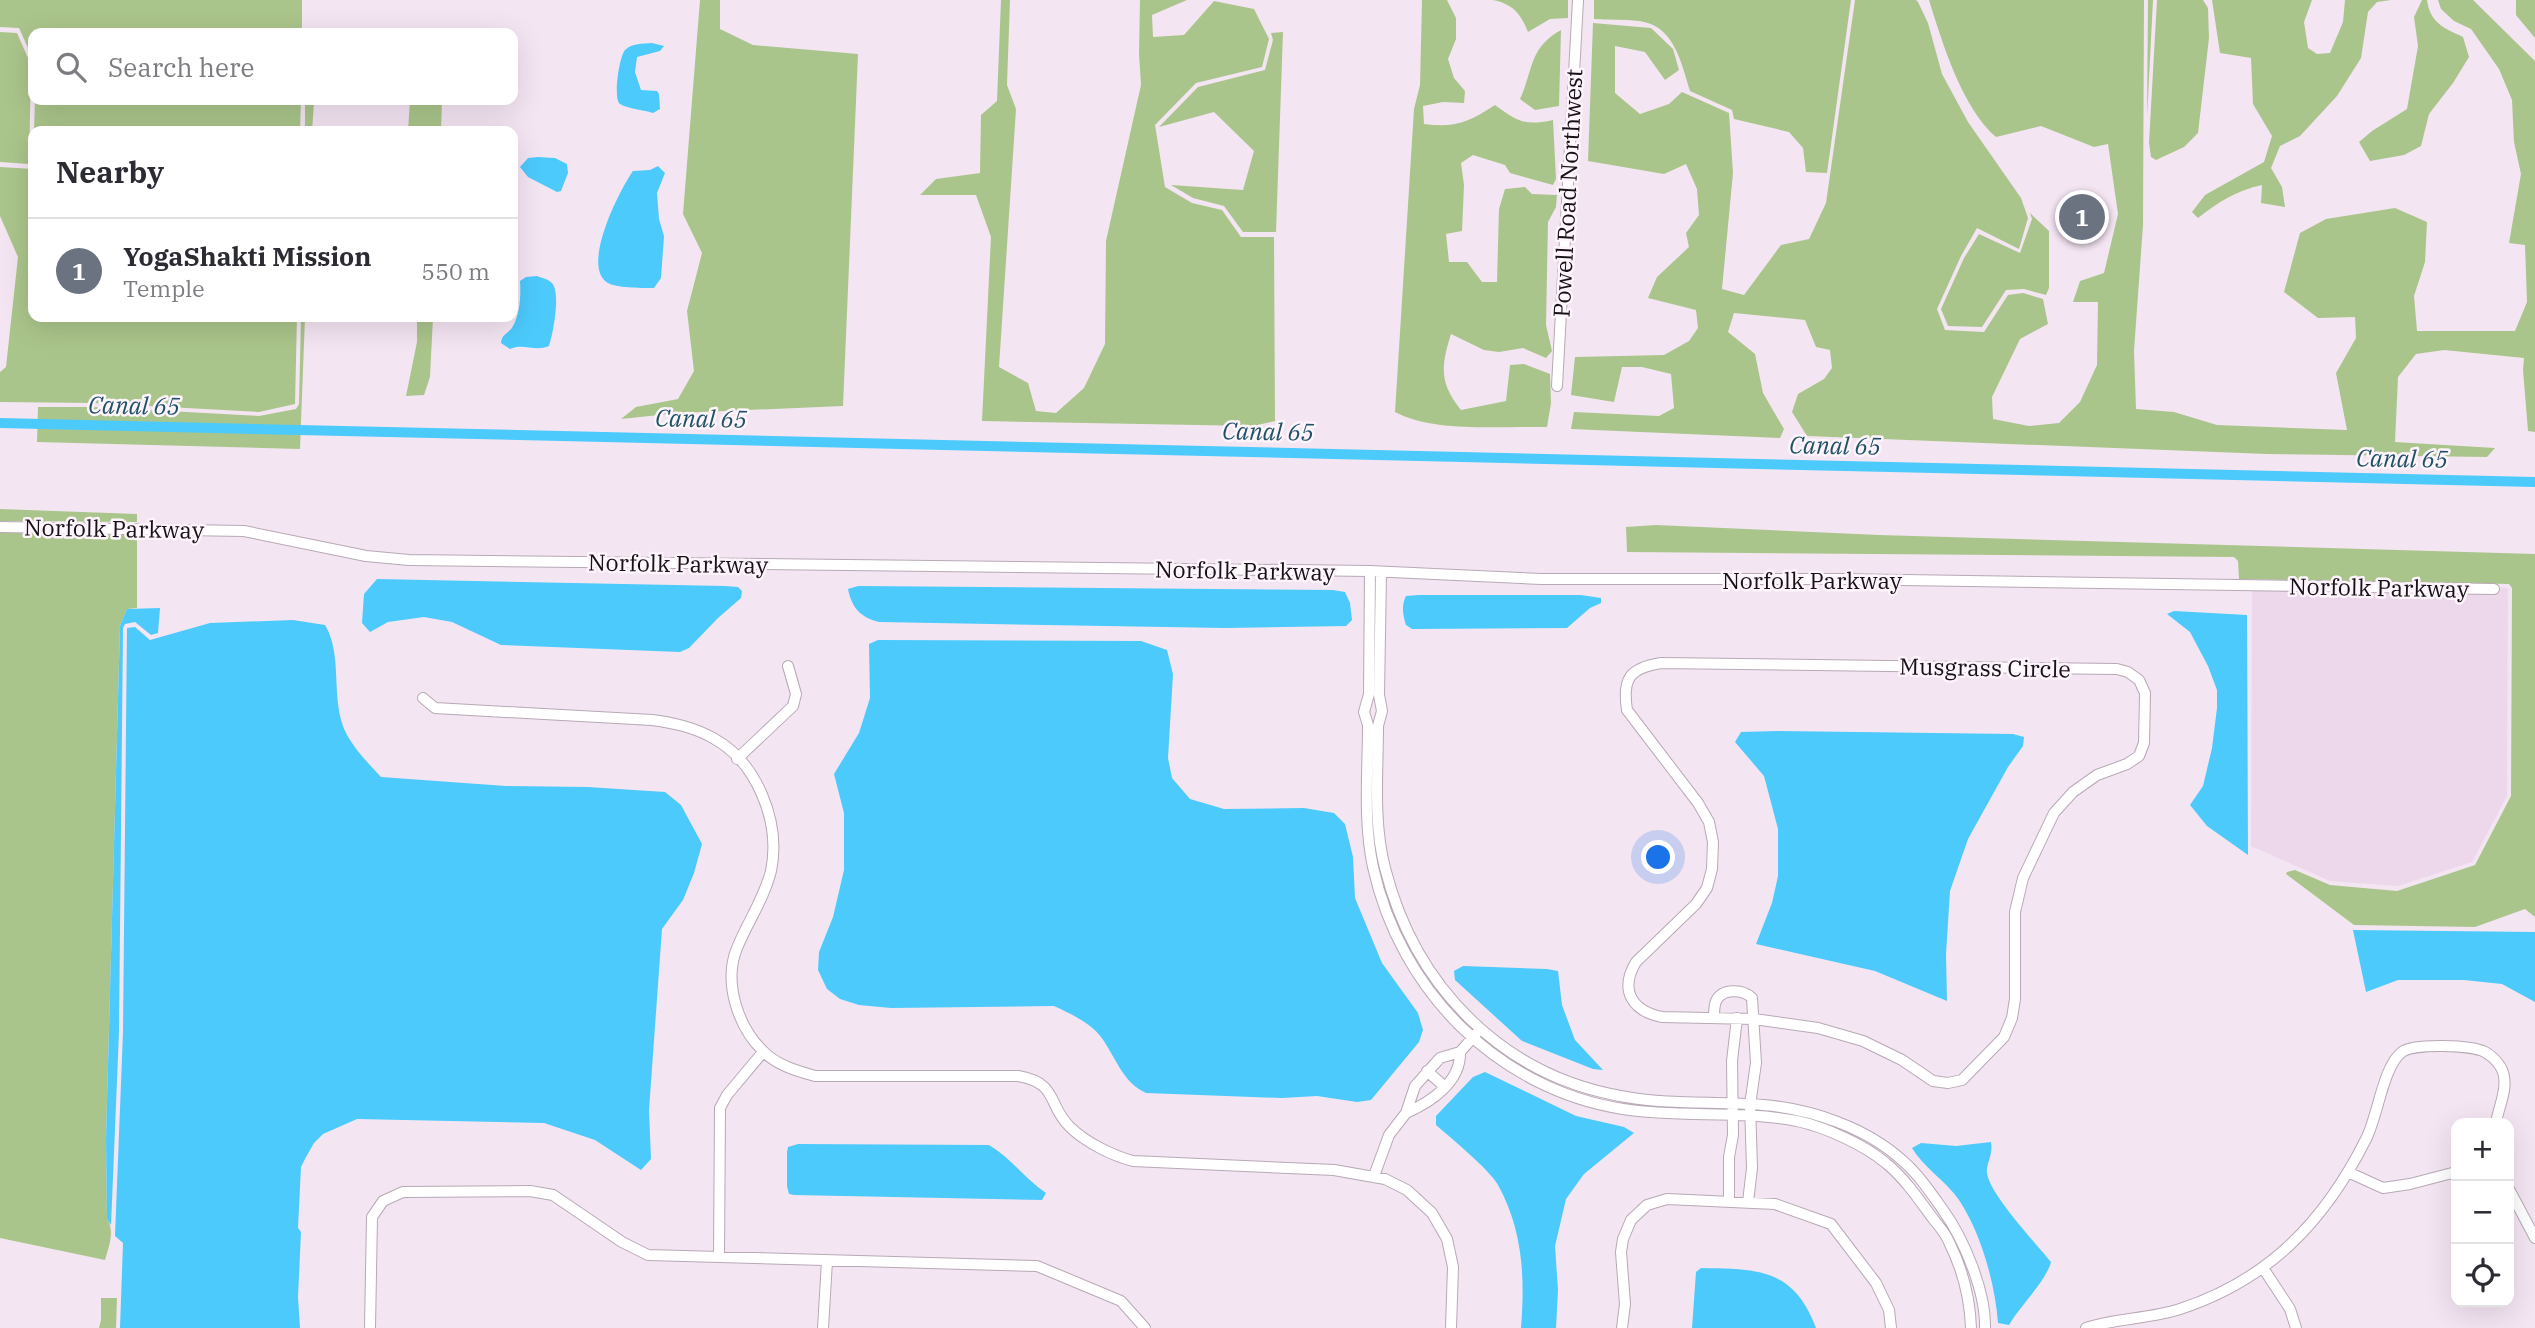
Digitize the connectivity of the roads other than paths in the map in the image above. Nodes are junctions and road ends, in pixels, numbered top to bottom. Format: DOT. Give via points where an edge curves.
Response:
graph roads {
  1 [pos="1578,0"];
  2 [pos="1557,386"];
  3 [pos="0,527"];
  4 [pos="1375,572"];
  5 [pos="2494,589"];
  6 [pos="788,666"];
  7 [pos="423,698"];
  8 [pos="737,759"];
  9 [pos="1714,1018"];
  10 [pos="1737,1018"];
  11 [pos="1754,1019"];
  12 [pos="1477,1032"];
  13 [pos="763,1052"];
  14 [pos="1460,1052"];
  15 [pos="1427,1071"];
  16 [pos="1445,1087"];
  17 [pos="1734,1109"];
  18 [pos="1750,1110"];
  19 [pos="1406,1113"];
  20 [pos="2497,1118"];
  21 [pos="2350,1172"];
  22 [pos="2451,1173"];
  23 [pos="1374,1176"];
  24 [pos="2514,1198"];
  25 [pos="1729,1200"];
  26 [pos="1748,1202"];
  27 [pos="2535,1238"];
  28 [pos="719,1256"];
  29 [pos="827,1261"];
  30 [pos="2263,1268"];
  31 [pos="370,1328"];
  32 [pos="823,1328"];
  33 [pos="1145,1328"];
  34 [pos="1451,1328"];
  35 [pos="1622,1328"];
  36 [pos="1891,1328"];
  37 [pos="1971,1328"];
  38 [pos="1985,1328"];
  39 [pos="2087,1328"];
  40 [pos="2296,1328"];
  1 -- 2 [label="street, Powell Road Northwest"];
  3 -- 4 [label="street, Norfolk Parkway" via="244,531 366,556 409,560"];
  4 -- 5 [label="street, Norfolk Parkway" via="1541,579"];
  4 -- 12 [label="street" via="1382,711 1378,792 1384,866 1413,945"];
  4 -- 12 [label="street" via="1369,694 1364,712 1368,725 1367,827 1373,866 1384,906 1419,979 1450,1016"];
  6 -- 8 [label="street" via="796,694 793,706"];
  7 -- 8 [label="street" via="435,708 680,724 713,738"];
  8 -- 13 [label="street" via="760,790 773,836 766,889 736,951 732,979 743,1025"];
  9 -- 10 [label="street, Musgrass Circle"];
  9 -- 11 [label="street" via="1720,995 1741,992 1752,998"];
  9 -- 11 [label="street, Musgrass Circle" via="1647,1014 1633,1003 1628,989 1636,962 1707,888 1713,842 1698,803 1627,710 1626,682 1634,672 1661,663 2117,668 2139,680 2145,693 2144,743 2139,756 2097,775 2054,813 2023,878 2015,912 2012,1018 2004,1037 1962,1080 1933,1081 1863,1041 1830,1031"];
  10 -- 11 [label="street, Musgrass Circle"];
  10 -- 17 [label="street" via="1732,1061"];
  11 -- 18 [label="street" via="1756,1063"];
  12 -- 14 [label="street"];
  12 -- 17 [label="street" via="1542,1072 1584,1088"];
  13 -- 23 [label="street" via="790,1069 815,1076 1030,1078 1051,1094 1070,1127 1113,1156 1133,1161 1334,1170"];
  13 -- 28 [label="street" via="720,1108"];
  14 -- 15 [label="street" via="1440,1058"];
  14 -- 16 [label="street" via="1458,1071"];
  15 -- 16 [label="street"];
  15 -- 19 [label="street" via="1415,1086"];
  16 -- 19 [label="street" via="1435,1098"];
  17 -- 18 [label="street"];
  17 -- 25 [label="street"];
  18 -- 26 [label="street"];
  18 -- 37 [label="street" via="1834,1132 1886,1163 1949,1240 1970,1303"];
  18 -- 38 [label="street" via="1793,1109 1830,1120 1903,1160 1954,1225 1976,1280"];
  19 -- 23 [label="street" via="1389,1135"];
  20 -- 21 [label="street" via="2504,1075 2487,1053 2416,1046 2393,1061 2369,1133"];
  21 -- 22 [label="street" via="2382,1188"];
  21 -- 30 [label="street" via="2314,1223"];
  23 -- 34 [label="street" via="1407,1191 1432,1213 1447,1239 1453,1267"];
  24 -- 27 [label="street"];
  25 -- 26 [label="street"];
  25 -- 35 [label="street" via="1667,1199 1647,1205 1631,1220 1621,1252"];
  26 -- 36 [label="street" via="1775,1203 1831,1224 1876,1283 1889,1310"];
  28 -- 29 [label="street"];
  28 -- 31 [label="street" via="648,1255 554,1195 530,1191 403,1192 383,1201 372,1217"];
  29 -- 32 [label="street"];
  29 -- 33 [label="street" via="1037,1266 1121,1301"];
  30 -- 39 [label="street" via="2217,1295 2179,1309"];
  30 -- 40 [label="street" via="2290,1309"];
}
